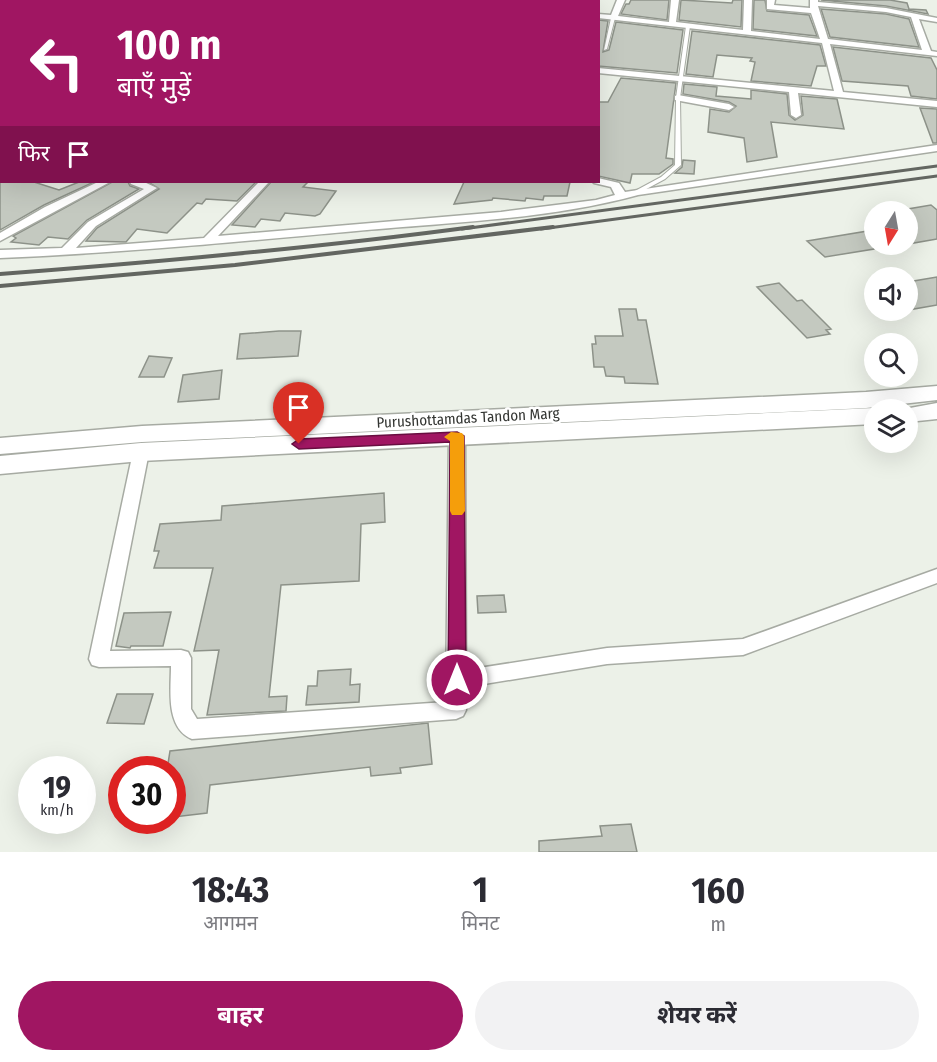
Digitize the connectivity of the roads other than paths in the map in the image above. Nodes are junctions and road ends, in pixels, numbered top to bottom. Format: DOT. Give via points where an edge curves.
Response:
graph roads {
  1 [pos="621,0"];
  2 [pos="675,0"];
  3 [pos="748,0"];
  4 [pos="771,0"];
  5 [pos="814,5"];
  6 [pos="600,16"];
  7 [pos="915,17"];
  8 [pos="613,18"];
  9 [pos="937,20"];
  10 [pos="672,24"];
  11 [pos="688,26"];
  12 [pos="747,32"];
  13 [pos="825,41"];
  14 [pos="605,49"];
  15 [pos="927,52"];
  16 [pos="937,54"];
  17 [pos="600,70"];
  18 [pos="680,77"];
  19 [pos="793,90"];
  20 [pos="839,95"];
  21 [pos="678,98"];
  22 [pos="937,104"];
  23 [pos="729,107"];
  24 [pos="796,115"];
  25 [pos="937,148"];
  26 [pos="600,181"];
  27 [pos="103,183"];
  28 [pos="138,183"];
  29 [pos="263,183"];
  30 [pos="637,192"];
  31 [pos="621,195"];
  32 [pos="0,238"];
  33 [pos="207,240"];
  34 [pos="66,251"];
  35 [pos="0,254"];
  36 [pos="937,393"];
  37 [pos="937,411"];
  38 [pos="918,413"];
  39 [pos="864,416"];
  40 [pos="457,436"];
  41 [pos="0,446"];
  42 [pos="141,452"];
  43 [pos="0,465"];
  44 [pos="937,576"];
  45 [pos="457,680"];
  1 -- 8 [label="street"];
  2 -- 10 [label="street"];
  3 -- 12 [label="street"];
  4 -- 5 [label="street" via="770,8"];
  5 -- 7 [label="street" via="885,10"];
  5 -- 13 [label="street"];
  6 -- 8 [label="street"];
  7 -- 9 [label="street"];
  7 -- 15 [label="street"];
  8 -- 10 [label="street"];
  8 -- 14 [label="lane"];
  10 -- 11 [label="street"];
  11 -- 12 [label="street"];
  11 -- 18 [label="lane"];
  12 -- 13 [label="street"];
  13 -- 15 [label="street"];
  13 -- 20 [label="street"];
  15 -- 16 [label="street"];
  17 -- 18 [label="street"];
  18 -- 19 [label="street"];
  18 -- 21 [label="lane"];
  19 -- 20 [label="street"];
  19 -- 24 [label="street"];
  20 -- 22 [label="street"];
  21 -- 23 [label="street"];
  21 -- 30 [label="lane" via="678,165"];
  25 -- 30 [label="street"];
  26 -- 31 [label="street" via="615,185"];
  27 -- 32 [label="street"];
  28 -- 34 [label="street" via="152,188 92,224"];
  29 -- 33 [label="street"];
  30 -- 31 [label="street"];
  31 -- 33 [label="street" via="596,203 501,215"];
  33 -- 34 [label="street"];
  34 -- 35 [label="street"];
  36 -- 41 [label="main road, Purushottamdas Tandon Marg" via="866,400 142,434"];
  37 -- 38 [label="main road"];
  39 -- 40 [label="main road"];
  40 -- 42 [label="main road"];
  40 -- 45 [label="street"];
  42 -- 43 [label="main road"];
  42 -- 45 [label="street" via="99,659 181,658 181,711 192,729 456,710"];
  44 -- 45 [label="street" via="743,646 607,657"];
}
